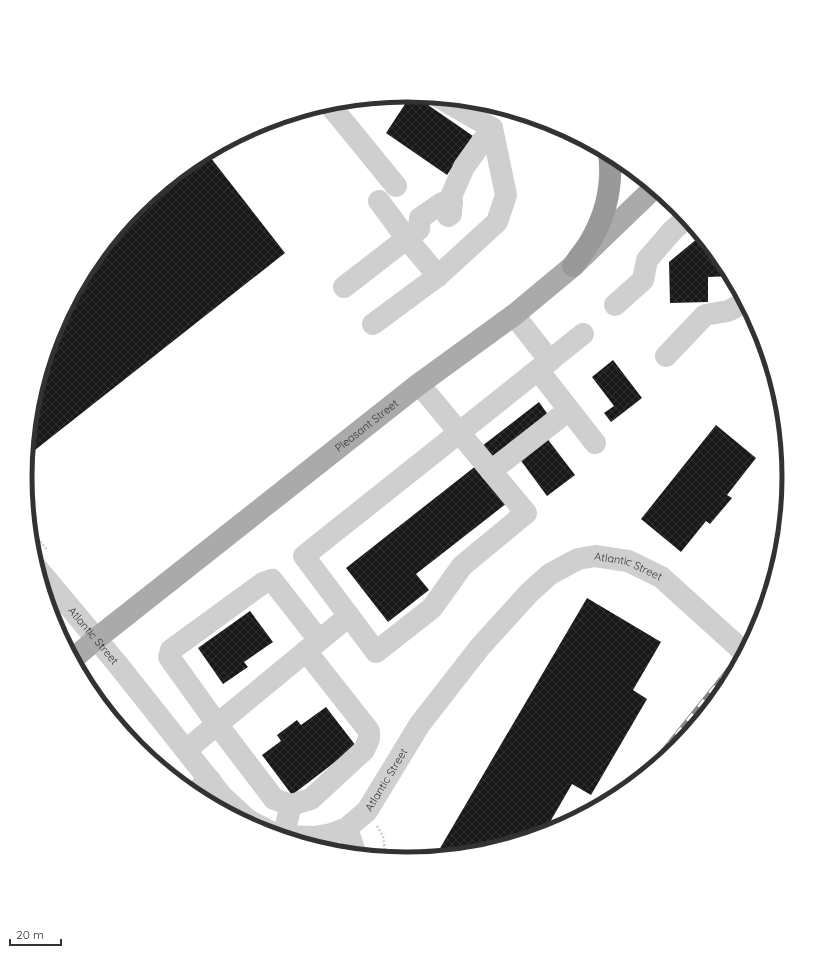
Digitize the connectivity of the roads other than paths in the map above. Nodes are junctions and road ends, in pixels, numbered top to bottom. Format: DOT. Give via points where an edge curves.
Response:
graph roads {
  1 [pos="451,105"];
  2 [pos="333,109"];
  3 [pos="492,128"];
  4 [pos="608,160"];
  5 [pos="396,186"];
  6 [pos="650,191"];
  7 [pos="379,201"];
  8 [pos="682,222"];
  9 [pos="413,234"];
  10 [pos="574,266"];
  11 [pos="438,276"];
  12 [pos="344,287"];
  13 [pos="740,304"];
  14 [pos="615,305"];
  15 [pos="514,315"];
  16 [pos="373,324"];
  17 [pos="583,334"];
  18 [pos="666,356"];
  19 [pos="544,365"];
  20 [pos="420,384"];
  21 [pos="569,410"];
  22 [pos="460,432"];
  23 [pos="595,443"];
  24 [pos="491,471"];
  25 [pos="46,579"];
  26 [pos="349,616"];
  27 [pos="96,639"];
  28 [pos="313,646"];
  29 [pos="741,649"];
  30 [pos="77,656"];
  31 [pos="217,724"];
  32 [pos="186,750"];
  33 [pos="210,780"];
  34 [pos="198,790"];
  35 [pos="291,805"];
  36 [pos="242,814"];
  37 [pos="347,828"];
  38 [pos="283,832"];
  39 [pos="298,836"];
  40 [pos="354,849"];
  1 -- 3 [label="street"];
  2 -- 5 [label="street"];
  3 -- 9 [label="street" via="464,167 452,194 452,203 442,203 420,218"];
  3 -- 11 [label="street" via="506,195 497,222"];
  4 -- 10 [label="highway" via="609,188 604,211 591,240"];
  6 -- 10 [label="main road, Pleasant Street"];
  7 -- 9 [label="street"];
  8 -- 14 [label="street" via="647,260 643,280"];
  9 -- 11 [label="street"];
  9 -- 12 [label="street"];
  10 -- 15 [label="main road, Pleasant Street"];
  11 -- 16 [label="street"];
  13 -- 18 [label="street" via="728,311 705,315"];
  15 -- 19 [label="street"];
  15 -- 20 [label="main road, Pleasant Street"];
  17 -- 19 [label="street"];
  19 -- 21 [label="street"];
  19 -- 22 [label="street"];
  20 -- 22 [label="street"];
  20 -- 27 [label="main road, Pleasant Street"];
  21 -- 23 [label="street"];
  21 -- 24 [label="street"];
  22 -- 24 [label="street"];
  22 -- 26 [label="street" via="304,556"];
  24 -- 26 [label="street" via="526,513 462,566 432,608 376,652"];
  25 -- 27 [label="street, Atlantic Street"];
  26 -- 28 [label="street"];
  27 -- 30 [label="main road, Pleasant Street"];
  27 -- 32 [label="street, Atlantic Street"];
  28 -- 31 [label="street"];
  28 -- 31 [label="street" via="272,580 264,583 171,650 170,657"];
  28 -- 35 [label="street" via="369,731 369,739 364,750 311,799"];
  29 -- 37 [label="street, Atlantic Street" via="661,577 628,561 595,556 578,559 550,574 528,593 480,647 420,724 367,810"];
  31 -- 32 [label="street"];
  31 -- 35 [label="street" via="274,799"];
  32 -- 33 [label="street, Atlantic Street"];
  33 -- 34 [label="street"];
  33 -- 36 [label="street, Atlantic Street" via="222,796"];
  35 -- 38 [label="street"];
  37 -- 39 [label="street, Atlantic Street" via="315,837"];
  37 -- 40 [label="street"];
}
